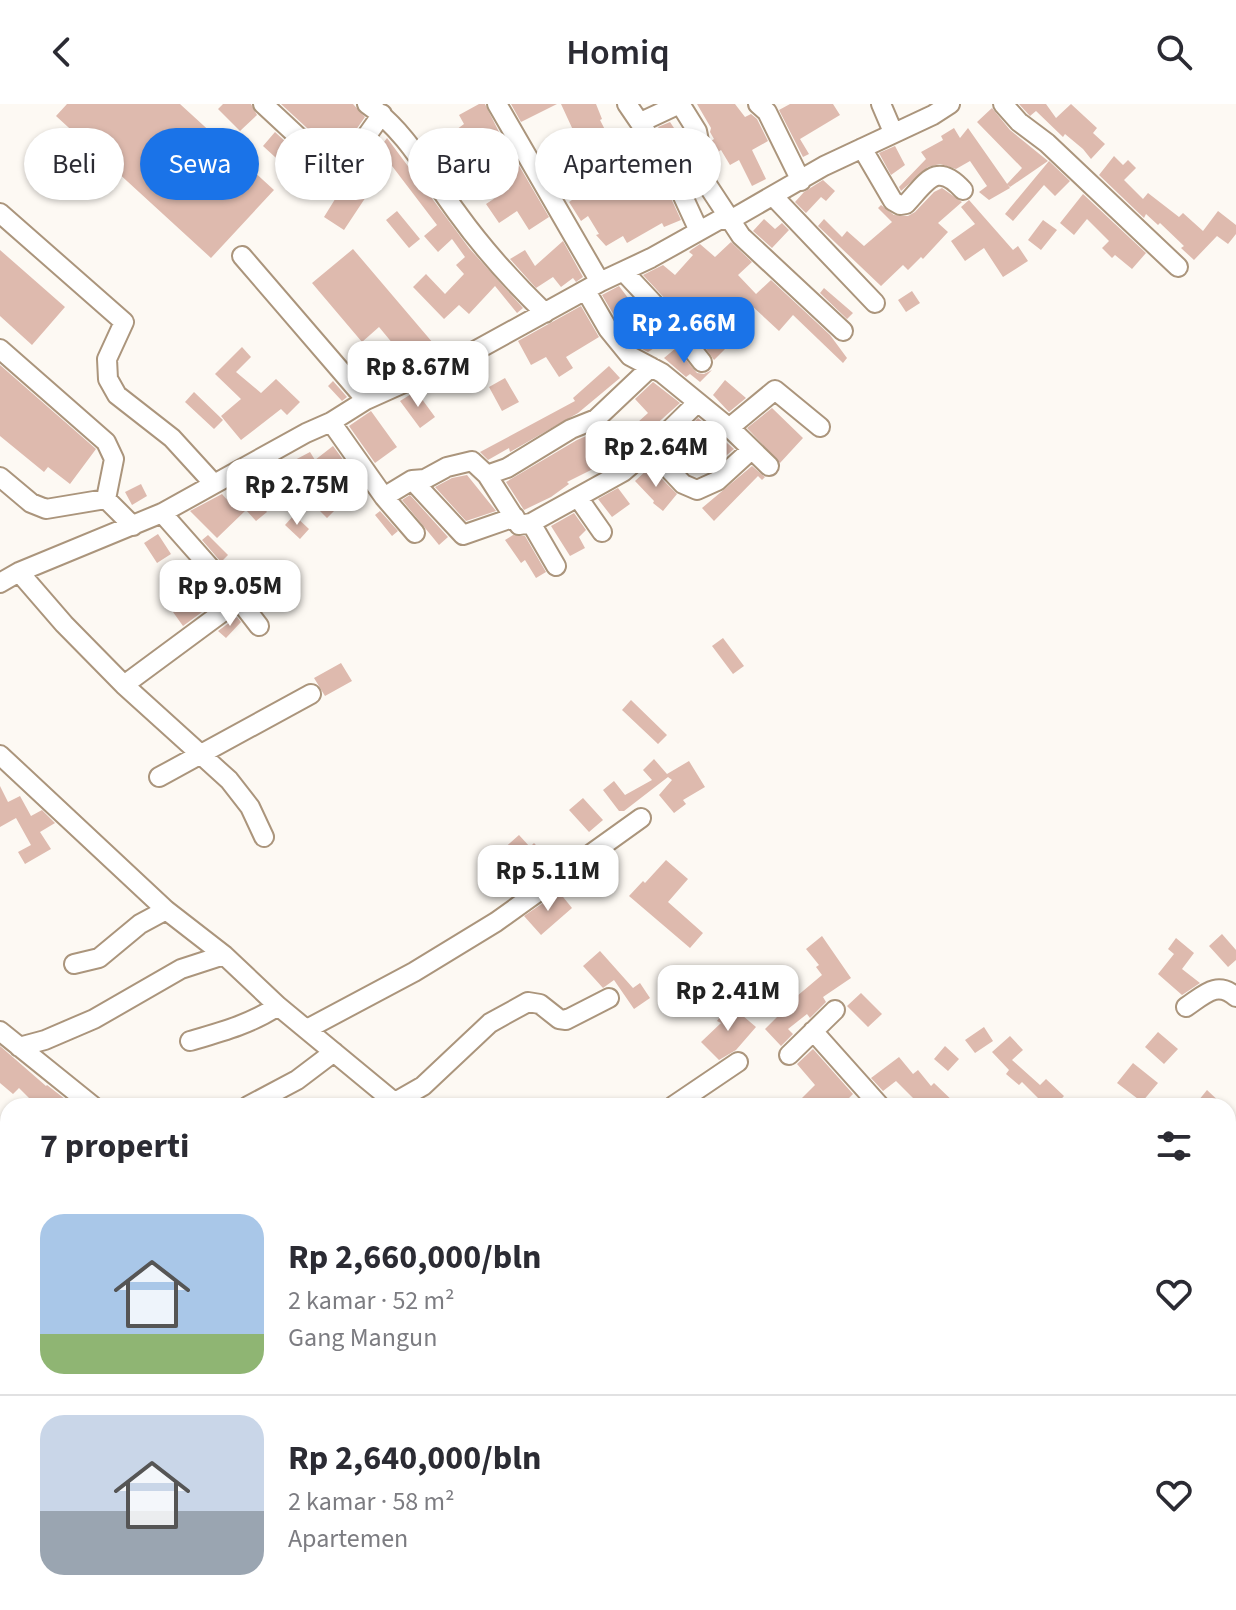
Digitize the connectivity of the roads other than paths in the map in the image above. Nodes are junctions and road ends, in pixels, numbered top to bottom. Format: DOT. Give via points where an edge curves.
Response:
graph roads {
  1 [pos="263,104"];
  2 [pos="497,104"];
  3 [pos="627,104"];
  4 [pos="758,104"];
  5 [pos="881,104"];
  6 [pos="950,104"];
  7 [pos="1003,104"];
  8 [pos="375,109"];
  9 [pos="641,122"];
  10 [pos="645,128"];
  11 [pos="695,128"];
  12 [pos="893,132"];
  13 [pos="862,148"];
  14 [pos="801,181"];
  15 [pos="963,190"];
  16 [pos="773,196"];
  17 [pos="685,200"];
  18 [pos="719,200"];
  19 [pos="0,213"];
  20 [pos="732,219"];
  21 [pos="699,231"];
  22 [pos="242,256"];
  23 [pos="1178,267"];
  24 [pos="624,272"];
  25 [pos="593,286"];
  26 [pos="875,303"];
  27 [pos="545,313"];
  28 [pos="843,331"];
  29 [pos="0,349"];
  30 [pos="702,362"];
  31 [pos="651,367"];
  32 [pos="366,400"];
  33 [pos="697,403"];
  34 [pos="331,422"];
  35 [pos="820,427"];
  36 [pos="729,428"];
  37 [pos="650,449"];
  38 [pos="751,450"];
  39 [pos="769,466"];
  40 [pos="487,475"];
  41 [pos="0,477"];
  42 [pos="412,480"];
  43 [pos="214,484"];
  44 [pos="384,497"];
  45 [pos="106,499"];
  46 [pos="579,499"];
  47 [pos="162,513"];
  48 [pos="523,520"];
  49 [pos="133,526"];
  50 [pos="602,532"];
  51 [pos="415,533"];
  52 [pos="556,566"];
  53 [pos="19,572"];
  54 [pos="0,583"];
  55 [pos="239,600"];
  56 [pos="259,626"];
  57 [pos="124,685"];
  58 [pos="311,694"];
  59 [pos="0,755"];
  60 [pos="201,756"];
  61 [pos="159,777"];
  62 [pos="641,818"];
  63 [pos="264,837"];
  64 [pos="166,910"];
  65 [pos="224,955"];
  66 [pos="74,964"];
  67 [pos="1236,997"];
  68 [pos="609,998"];
  69 [pos="278,1006"];
  70 [pos="1186,1007"];
  71 [pos="835,1010"];
  72 [pos="307,1029"];
  73 [pos="0,1031"];
  74 [pos="813,1031"];
  75 [pos="190,1041"];
  76 [pos="19,1047"];
  77 [pos="334,1052"];
  78 [pos="789,1055"];
  79 [pos="738,1062"];
  80 [pos="275,1092"];
  81 [pos="83,1098"];
  82 [pos="263,1098"];
  83 [pos="281,1098"];
  84 [pos="386,1098"];
  85 [pos="405,1098"];
  86 [pos="685,1098"];
  87 [pos="873,1098"];
  1 -- 8 [label="street" via="334,170 344,168"];
  2 -- 25 [label="street"];
  3 -- 9 [label="street"];
  4 -- 14 [label="street"];
  5 -- 12 [label="street"];
  6 -- 12 [label="street"];
  7 -- 23 [label="street"];
  8 -- 27 [label="street" via="497,265"];
  9 -- 10 [label="street"];
  9 -- 11 [label="street" via="675,106 682,107"];
  12 -- 13 [label="street"];
  13 -- 14 [label="street"];
  13 -- 15 [label="street" via="900,205 939,175 949,176"];
  14 -- 16 [label="street"];
  16 -- 20 [label="street"];
  16 -- 26 [label="street"];
  17 -- 21 [label="street"];
  18 -- 20 [label="street"];
  19 -- 43 [label="street" via="124,322 107,359 108,379 117,395 172,438"];
  20 -- 21 [label="street"];
  20 -- 28 [label="street" via="741,236"];
  21 -- 24 [label="street"];
  22 -- 32 [label="street"];
  24 -- 25 [label="street"];
  24 -- 30 [label="street"];
  25 -- 27 [label="street"];
  25 -- 31 [label="street" via="617,341 630,356"];
  27 -- 32 [label="street"];
  29 -- 45 [label="street" via="106,442 114,459"];
  31 -- 33 [label="street"];
  31 -- 40 [label="street" via="596,419"];
  32 -- 34 [label="street"];
  33 -- 36 [label="street"];
  33 -- 37 [label="street"];
  34 -- 43 [label="street"];
  34 -- 44 [label="street"];
  35 -- 36 [label="street" via="775,390"];
  36 -- 38 [label="street"];
  37 -- 38 [label="street" via="683,484 697,490 717,481"];
  37 -- 46 [label="street"];
  38 -- 39 [label="street"];
  40 -- 42 [label="street" via="472,461"];
  40 -- 48 [label="street"];
  41 -- 45 [label="street" via="46,509"];
  42 -- 44 [label="street"];
  42 -- 48 [label="street" via="463,535"];
  43 -- 47 [label="street"];
  44 -- 51 [label="street"];
  45 -- 49 [label="street"];
  46 -- 48 [label="street"];
  46 -- 50 [label="street"];
  47 -- 49 [label="street"];
  47 -- 55 [label="street"];
  48 -- 52 [label="street"];
  49 -- 53 [label="street"];
  53 -- 54 [label="street"];
  53 -- 57 [label="street"];
  55 -- 56 [label="street"];
  55 -- 57 [label="street"];
  57 -- 60 [label="street"];
  58 -- 60 [label="street"];
  59 -- 64 [label="street"];
  60 -- 61 [label="street"];
  60 -- 63 [label="street" via="239,792"];
  62 -- 72 [label="street" via="496,922"];
  64 -- 65 [label="street"];
  64 -- 66 [label="street" via="99,958"];
  65 -- 69 [label="street"];
  65 -- 76 [label="street" via="181,969 94,1019"];
  67 -- 70 [label="street" via="1214,988"];
  68 -- 85 [label="street" via="566,1020 528,1002 490,1023"];
  69 -- 72 [label="street"];
  69 -- 75 [label="street" via="232,1029"];
  71 -- 74 [label="street"];
  72 -- 77 [label="street"];
  73 -- 76 [label="street"];
  74 -- 78 [label="street"];
  74 -- 87 [label="street"];
  76 -- 81 [label="street"];
  77 -- 80 [label="street"];
  77 -- 84 [label="street"];
  79 -- 86 [label="street"];
  80 -- 82 [label="street"];
  80 -- 83 [label="street"];
}
